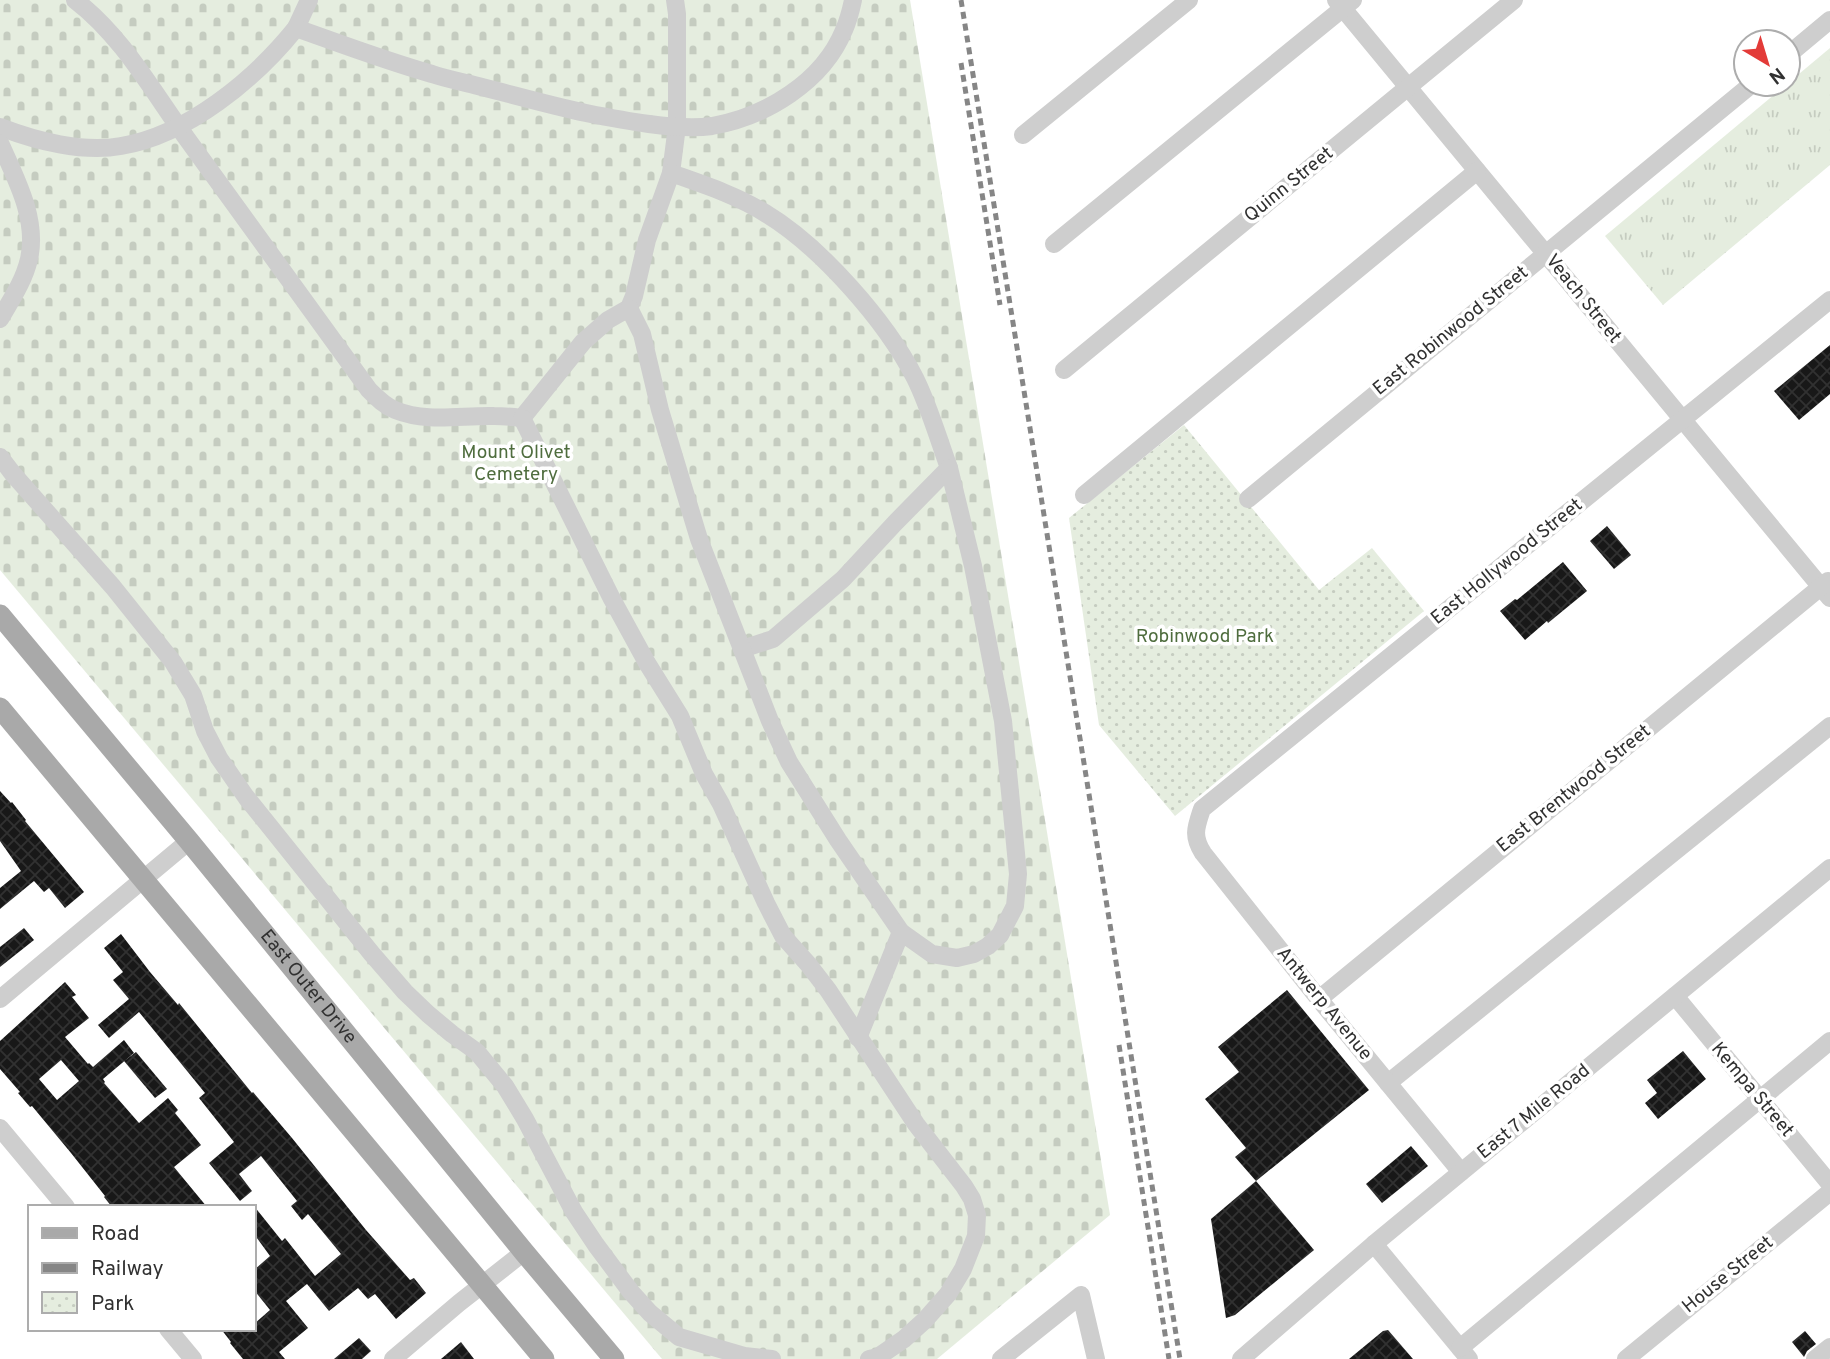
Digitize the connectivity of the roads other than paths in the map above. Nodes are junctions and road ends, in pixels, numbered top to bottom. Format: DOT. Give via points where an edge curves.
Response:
graph roads {
  1 [pos="75,0"];
  2 [pos="309,0"];
  3 [pos="675,0"];
  4 [pos="853,0"];
  5 [pos="1189,0"];
  6 [pos="1514,0"];
  7 [pos="1344,3"];
  8 [pos="1830,20"];
  9 [pos="296,28"];
  10 [pos="1802,43"];
  11 [pos="1408,87"];
  12 [pos="1735,98"];
  13 [pos="177,126"];
  14 [pos="677,126"];
  15 [pos="0,127"];
  16 [pos="1023,135"];
  17 [pos="0,143"];
  18 [pos="1477,171"];
  19 [pos="671,173"];
  20 [pos="1054,244"];
  21 [pos="1546,254"];
  22 [pos="1830,300"];
  23 [pos="629,308"];
  24 [pos="0,319"];
  25 [pos="1064,370"];
  26 [pos="522,418"];
  27 [pos="1683,421"];
  28 [pos="0,457"];
  29 [pos="948,468"];
  30 [pos="1084,495"];
  31 [pos="1248,499"];
  32 [pos="1827,588"];
  33 [pos="0,615"];
  34 [pos="742,649"];
  35 [pos="0,709"];
  36 [pos="1830,726"];
  37 [pos="1196,831"];
  38 [pos="189,841"];
  39 [pos="1830,869"];
  40 [pos="143,879"];
  41 [pos="901,932"];
  42 [pos="1675,996"];
  43 [pos="0,999"];
  44 [pos="1319,999"];
  45 [pos="858,1038"];
  46 [pos="1830,1041"];
  47 [pos="1388,1083"];
  48 [pos="1760,1099"];
  49 [pos="0,1128"];
  50 [pos="1461,1172"];
  51 [pos="1830,1184"];
  52 [pos="1830,1192"];
  53 [pos="64,1205"];
  54 [pos="1374,1244"];
  55 [pos="524,1252"];
  56 [pos="482,1285"];
  57 [pos="170,1331"];
  58 [pos="1830,1347"];
  59 [pos="1464,1353"];
  60 [pos="1091,1356"];
  61 [pos="1242,1358"];
  62 [pos="193,1359"];
  63 [pos="393,1359"];
  64 [pos="544,1359"];
  65 [pos="614,1359"];
  66 [pos="772,1359"];
  67 [pos="869,1359"];
  68 [pos="1001,1359"];
  69 [pos="1626,1359"];
  70 [pos="1815,1359"];
  1 -- 13 [label="street" via="127,53"];
  2 -- 9 [label="street"];
  3 -- 14 [label="street"];
  4 -- 14 [label="street" via="835,48 794,92 741,118 710,126"];
  5 -- 16 [label="street"];
  6 -- 11 [label="street, Quinn Street"];
  7 -- 11 [label="street, Veach Street"];
  7 -- 20 [label="street"];
  8 -- 10 [label="street"];
  9 -- 13 [label="street" via="237,87"];
  9 -- 14 [label="street" via="435,75 531,101 620,120"];
  11 -- 18 [label="street, Veach Street"];
  11 -- 25 [label="street, Quinn Street"];
  12 -- 21 [label="street, East Robinwood Street"];
  13 -- 15 [label="street" via="152,139 101,148 58,144"];
  13 -- 26 [label="street" via="382,402 420,417"];
  14 -- 19 [label="street"];
  17 -- 24 [label="street" via="24,198 32,239 20,284"];
  18 -- 21 [label="street, Veach Street"];
  18 -- 30 [label="street"];
  19 -- 23 [label="street"];
  19 -- 29 [label="street" via="764,212 807,244 851,288 886,330 915,378"];
  21 -- 27 [label="street, Veach Street"];
  21 -- 31 [label="street, East Robinwood Street"];
  22 -- 27 [label="street, East Hollywood Street"];
  23 -- 26 [label="street" via="583,342"];
  23 -- 34 [label="street" via="642,334 699,539"];
  26 -- 45 [label="street" via="612,599 680,716 783,936 828,990"];
  27 -- 32 [label="street, Veach Street"];
  27 -- 37 [label="street, East Hollywood Street" via="1202,809"];
  28 -- 66 [label="street" via="173,662 193,695 219,758 372,954 428,1014 477,1052 505,1086 574,1212 631,1292 679,1337 744,1356"];
  29 -- 34 [label="street" via="843,579 772,639"];
  29 -- 41 [label="street" via="976,579 1003,721 1018,889 1016,906 1000,935 974,954 957,958 932,954"];
  32 -- 44 [label="street, East Brentwood Street"];
  33 -- 38 [label="main road, East Outer Drive"];
  34 -- 41 [label="street" via="789,762"];
  35 -- 40 [label="main road"];
  36 -- 47 [label="street"];
  37 -- 44 [label="street, Antwerp Avenue" via="1197,845"];
  38 -- 40 [label="street"];
  38 -- 55 [label="main road, East Outer Drive"];
  39 -- 42 [label="street, East 7 Mile Road"];
  40 -- 43 [label="street"];
  40 -- 56 [label="main road"];
  41 -- 45 [label="street"];
  42 -- 48 [label="street, Kempa Street"];
  42 -- 50 [label="street, East 7 Mile Road"];
  44 -- 47 [label="street, Antwerp Avenue"];
  45 -- 67 [label="street" via="964,1186 977,1215 976,1236 948,1293 904,1339"];
  46 -- 48 [label="street"];
  47 -- 50 [label="street, Antwerp Avenue"];
  48 -- 51 [label="street, Kempa Street"];
  48 -- 59 [label="street"];
  49 -- 53 [label="street"];
  50 -- 54 [label="street, East 7 Mile Road"];
  52 -- 69 [label="street, House Street"];
  54 -- 59 [label="street"];
  54 -- 61 [label="street, East 7 Mile Road"];
  55 -- 56 [label="street"];
  55 -- 65 [label="main road, East Outer Drive"];
  56 -- 63 [label="street"];
  56 -- 64 [label="main road"];
  57 -- 62 [label="street"];
  58 -- 70 [label="street"];
  60 -- 68 [label="street" via="1081,1295"];
}
